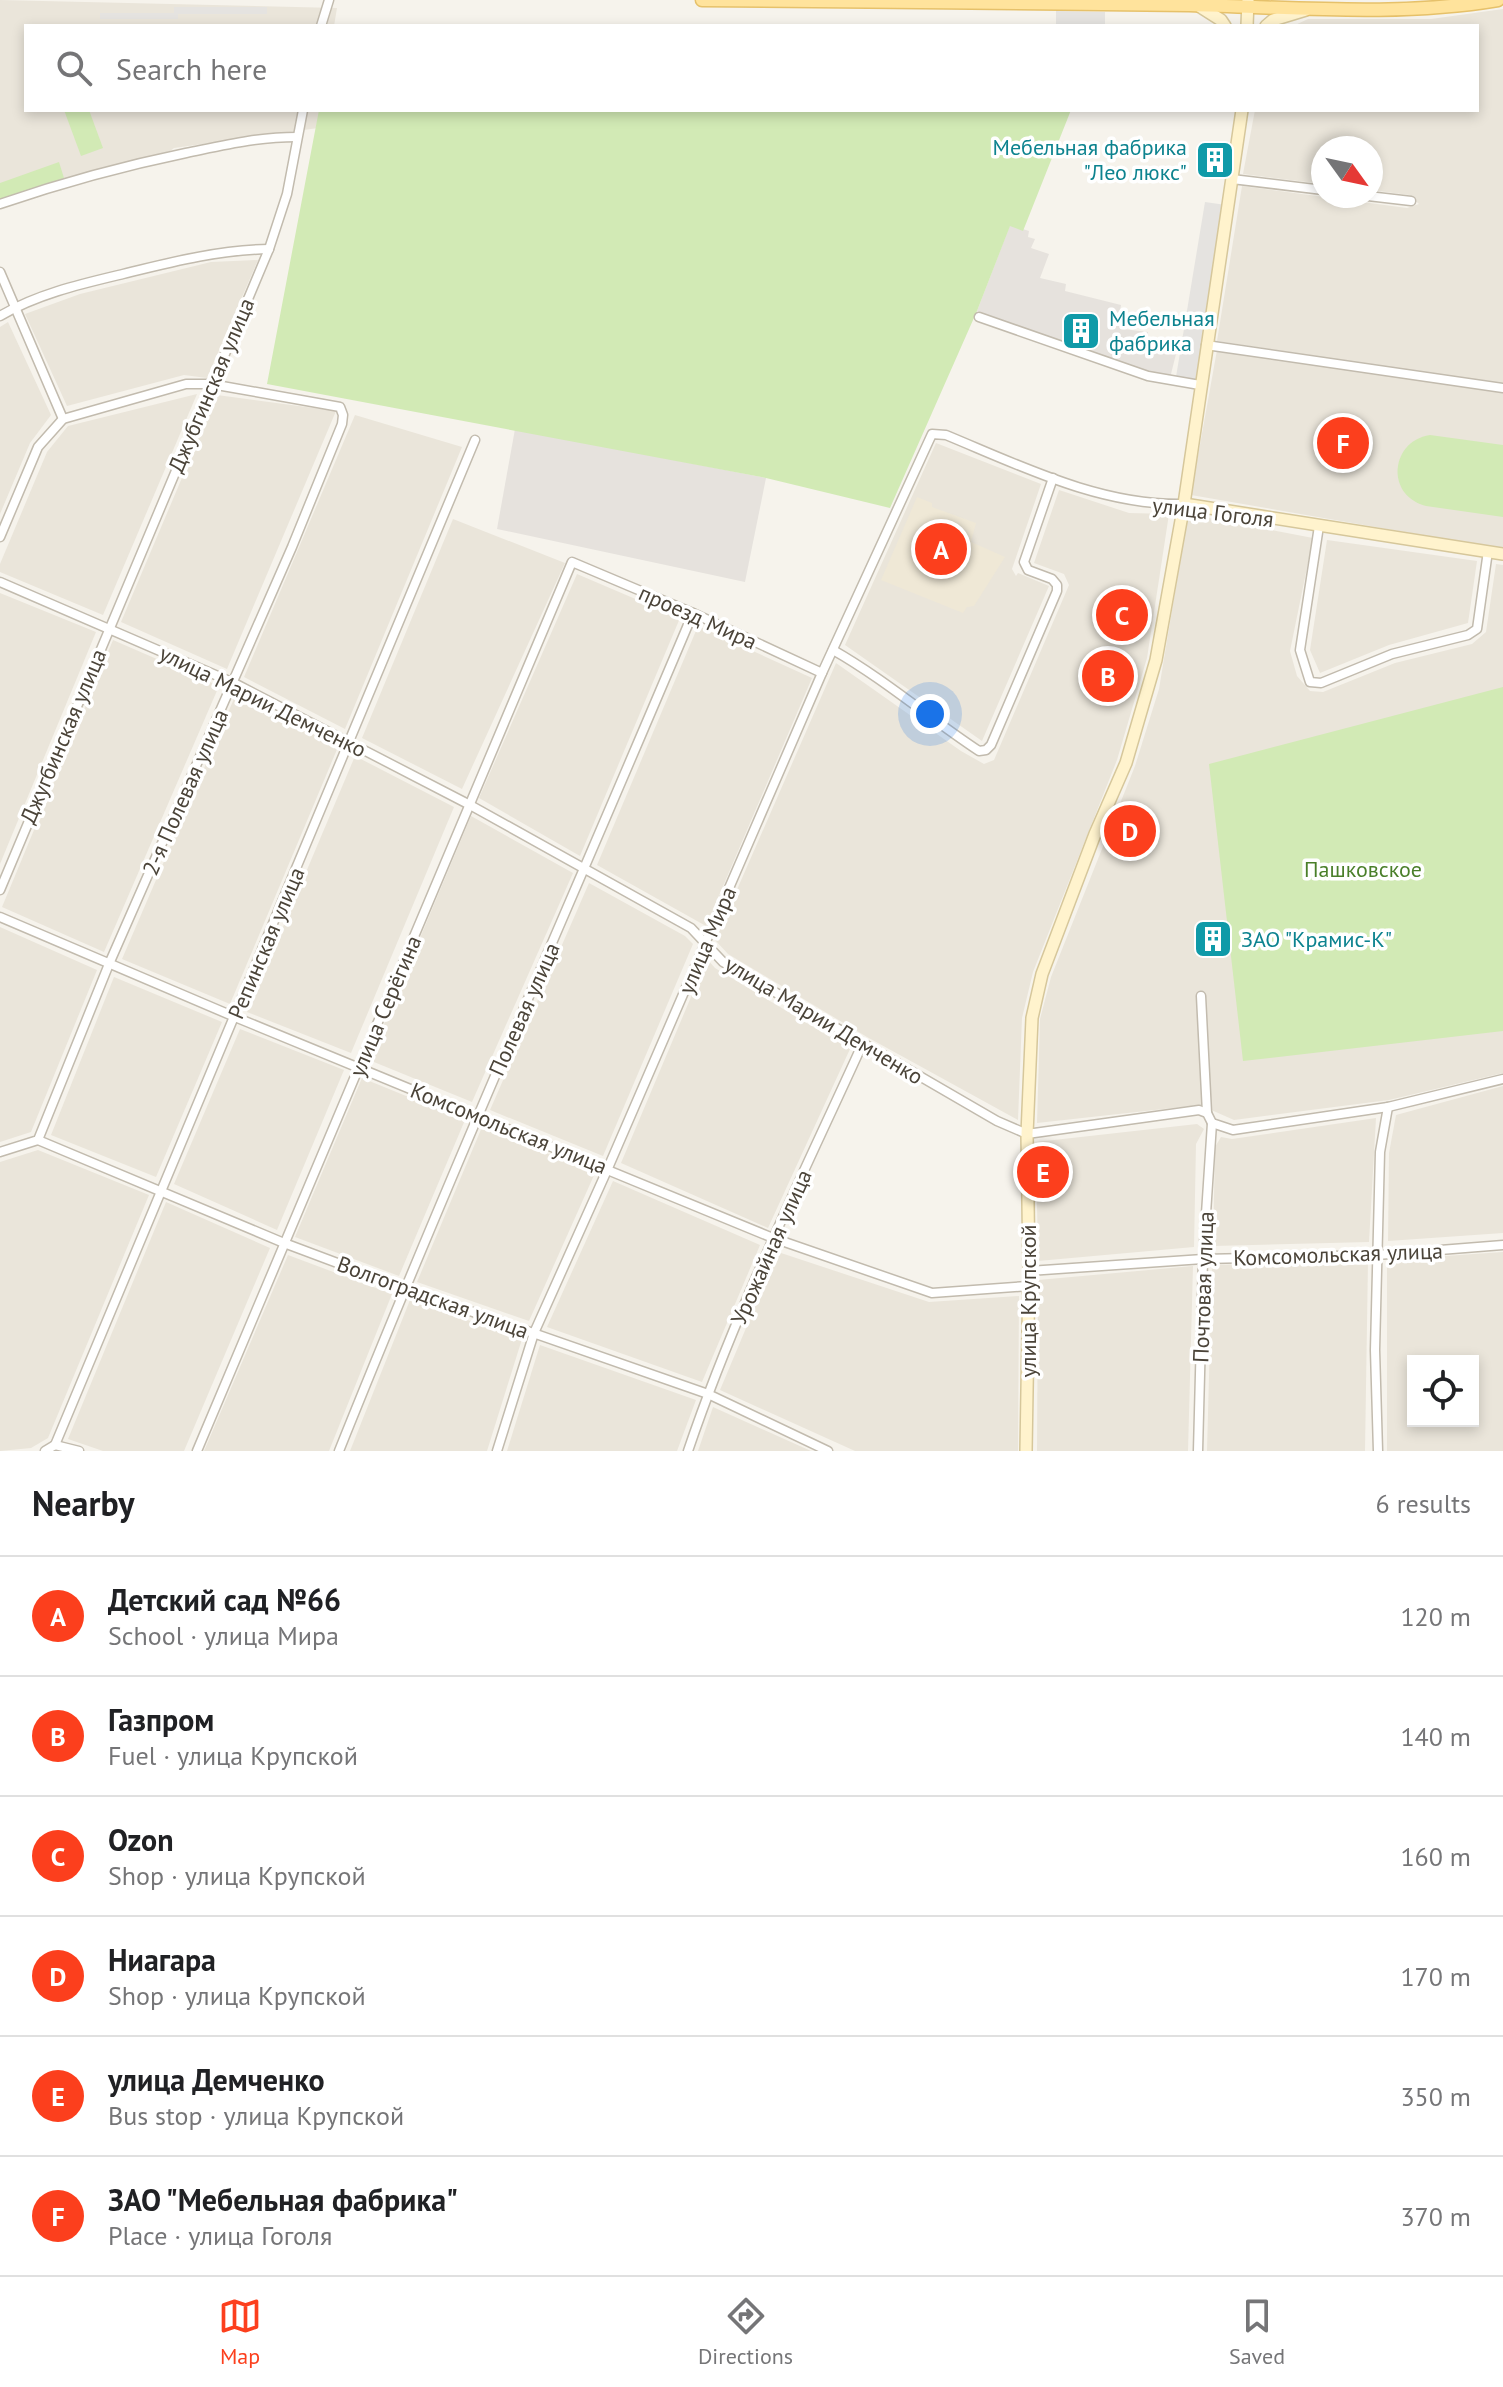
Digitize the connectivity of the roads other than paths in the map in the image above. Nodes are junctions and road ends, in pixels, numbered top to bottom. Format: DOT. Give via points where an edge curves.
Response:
graph roads {
  1 [pos="329,0"];
  2 [pos="702,0"];
  3 [pos="1498,0"];
  4 [pos="1221,3"];
  5 [pos="1248,4"];
  6 [pos="1199,6"];
  7 [pos="1307,9"];
  8 [pos="322,24"];
  9 [pos="1224,24"];
  10 [pos="1247,24"];
  11 [pos="1268,24"];
  12 [pos="303,112"];
  13 [pos="1242,112"];
  14 [pos="297,137"];
  15 [pos="1232,179"];
  16 [pos="1311,189"];
  17 [pos="1383,198"];
  18 [pos="1411,201"];
  19 [pos="0,204"];
  20 [pos="269,249"];
  21 [pos="0,272"];
  22 [pos="15,307"];
  23 [pos="0,316"];
  24 [pos="979,317"];
  25 [pos="1206,345"];
  26 [pos="211,384"];
  27 [pos="1200,385"];
  28 [pos="1503,388"];
  29 [pos="63,419"];
  30 [pos="932,434"];
  31 [pos="475,440"];
  32 [pos="1053,478"];
  33 [pos="1184,504"];
  34 [pos="1319,526"];
  35 [pos="0,537"];
  36 [pos="1488,551"];
  37 [pos="1503,554"];
  38 [pos="572,562"];
  39 [pos="0,582"];
  40 [pos="693,613"];
  41 [pos="108,627"];
  42 [pos="833,650"];
  43 [pos="822,673"];
  44 [pos="234,683"];
  45 [pos="350,743"];
  46 [pos="470,805"];
  47 [pos="585,869"];
  48 [pos="0,890"];
  49 [pos="0,917"];
  50 [pos="705,944"];
  51 [pos="109,964"];
  52 [pos="1201,996"];
  53 [pos="235,1017"];
  54 [pos="862,1045"];
  55 [pos="359,1067"];
  56 [pos="1503,1079"];
  57 [pos="1388,1107"];
  58 [pos="1207,1113"];
  59 [pos="477,1115"];
  60 [pos="1212,1123"];
  61 [pos="1027,1134"];
  62 [pos="38,1140"];
  63 [pos="0,1152"];
  64 [pos="608,1168"];
  65 [pos="161,1189"];
  66 [pos="773,1238"];
  67 [pos="284,1243"];
  68 [pos="1503,1245"];
  69 [pos="1377,1255"];
  70 [pos="1203,1259"];
  71 [pos="1029,1271"];
  72 [pos="1028,1286"];
  73 [pos="404,1288"];
  74 [pos="534,1333"];
  75 [pos="708,1394"];
  76 [pos="55,1445"];
  77 [pos="45,1451"];
  78 [pos="79,1451"];
  79 [pos="197,1451"];
  80 [pos="339,1451"];
  81 [pos="497,1451"];
  82 [pos="688,1451"];
  83 [pos="828,1451"];
  84 [pos="1026,1451"];
  85 [pos="1198,1451"];
  86 [pos="1378,1451"];
  1 -- 8 [label="street"];
  2 -- 6 [label="main road"];
  3 -- 7 [label="main road" via="1430,9"];
  4 -- 5 [label="main road"];
  4 -- 6 [label="main road"];
  5 -- 7 [label="main road"];
  5 -- 10 [label="street"];
  6 -- 9 [label="street"];
  7 -- 11 [label="street"];
  12 -- 14 [label="street, Джубгинская улица"];
  13 -- 15 [label="street"];
  14 -- 19 [label="street" via="260,137 166,157 73,179"];
  14 -- 20 [label="street, Джубгинская улица" via="287,194"];
  15 -- 16 [label="street"];
  15 -- 25 [label="street"];
  17 -- 18 [label="street"];
  20 -- 22 [label="street" via="210,253 77,285"];
  20 -- 26 [label="street, Джубгинская улица"];
  21 -- 22 [label="street"];
  22 -- 23 [label="street"];
  22 -- 29 [label="street"];
  24 -- 27 [label="street" via="1148,376"];
  25 -- 27 [label="street"];
  25 -- 28 [label="street"];
  26 -- 29 [label="street" via="186,384"];
  26 -- 41 [label="street, Джубгинская улица"];
  26 -- 44 [label="street, 2-я Полевая улица" via="340,407 343,415"];
  27 -- 33 [label="street"];
  29 -- 35 [label="street" via="38,447"];
  30 -- 32 [label="street, улица Гоголя"];
  30 -- 42 [label="street, улица Мира"];
  31 -- 45 [label="street, Репинская улица"];
  32 -- 33 [label="street, улица Гоголя" via="1130,501"];
  32 -- 42 [label="street" via="1024,562 1028,570 1052,579 1057,591 986,750 979,751"];
  33 -- 34 [label="street, улица Гоголя"];
  33 -- 61 [label="street, улица Крупской" via="1150,686 1126,763 1042,974 1032,1018"];
  34 -- 36 [label="street, улица Гоголя"];
  34 -- 36 [label="street" via="1300,650 1310,682 1321,683 1392,654 1477,629"];
  36 -- 37 [label="street, улица Гоголя"];
  38 -- 40 [label="street, проезд Мира"];
  38 -- 46 [label="street, улица Серёгина"];
  39 -- 41 [label="street, улица Марии Демченко"];
  40 -- 43 [label="street, проезд Мира"];
  40 -- 47 [label="street, Полевая улица"];
  41 -- 44 [label="street, улица Марии Демченко"];
  41 -- 48 [label="street, Джугбинская улица"];
  42 -- 43 [label="street, улица Мира"];
  43 -- 50 [label="street, улица Мира"];
  44 -- 45 [label="street, улица Марии Демченко"];
  44 -- 51 [label="street, 2-я Полевая улица"];
  45 -- 46 [label="street, улица Марии Демченко"];
  45 -- 53 [label="street, Репинская улица"];
  46 -- 47 [label="street, улица Марии Демченко"];
  46 -- 55 [label="street, улица Серёгина"];
  47 -- 50 [label="street, улица Марии Демченко" via="691,928"];
  47 -- 59 [label="street, Полевая улица"];
  49 -- 51 [label="street, Комсомольская улица"];
  50 -- 54 [label="street, улица Марии Демченко" via="722,962"];
  50 -- 64 [label="street, улица Мира"];
  51 -- 53 [label="street, Комсомольская улица"];
  51 -- 62 [label="street, 2-я Полевая улица"];
  52 -- 58 [label="street"];
  53 -- 55 [label="street, Комсомольская улица"];
  53 -- 65 [label="street, Репинская улица"];
  54 -- 61 [label="street, улица Марии Демченко"];
  54 -- 66 [label="street, Урожайная улица"];
  55 -- 59 [label="street, Комсомольская улица"];
  55 -- 67 [label="street, улица Серёгина"];
  56 -- 57 [label="street"];
  57 -- 60 [label="street" via="1233,1130"];
  57 -- 69 [label="street" via="1380,1152"];
  58 -- 60 [label="street"];
  58 -- 61 [label="street"];
  59 -- 64 [label="street, Комсомольская улица"];
  59 -- 73 [label="street, Полевая улица"];
  60 -- 70 [label="street, Почтовая улица"];
  61 -- 71 [label="street, улица Крупской"];
  62 -- 63 [label="street"];
  62 -- 65 [label="street, Волгоградская улица"];
  64 -- 66 [label="street, Комсомольская улица"];
  64 -- 74 [label="street, улица Мира"];
  65 -- 67 [label="street, Волгоградская улица"];
  65 -- 76 [label="street, Репинская улица"];
  66 -- 72 [label="street, Комсомольская улица" via="925,1292"];
  66 -- 75 [label="street, Урожайная улица"];
  67 -- 73 [label="street, Волгоградская улица"];
  67 -- 79 [label="street, улица Серёгина"];
  68 -- 69 [label="street, Комсомольская улица"];
  69 -- 70 [label="street, Комсомольская улица"];
  69 -- 86 [label="street"];
  70 -- 71 [label="street, Комсомольская улица"];
  70 -- 85 [label="street, Почтовая улица"];
  71 -- 72 [label="street, улица Крупской"];
  72 -- 84 [label="street, улица Крупской"];
  73 -- 74 [label="street, Волгоградская улица"];
  73 -- 80 [label="street, Полевая улица"];
  74 -- 75 [label="street, Волгоградская улица"];
  74 -- 81 [label="street, улица Мира"];
  75 -- 82 [label="street, Урожайная улица"];
  75 -- 83 [label="street, Волгоградская улица"];
  76 -- 77 [label="street"];
  76 -- 78 [label="street"];
}
